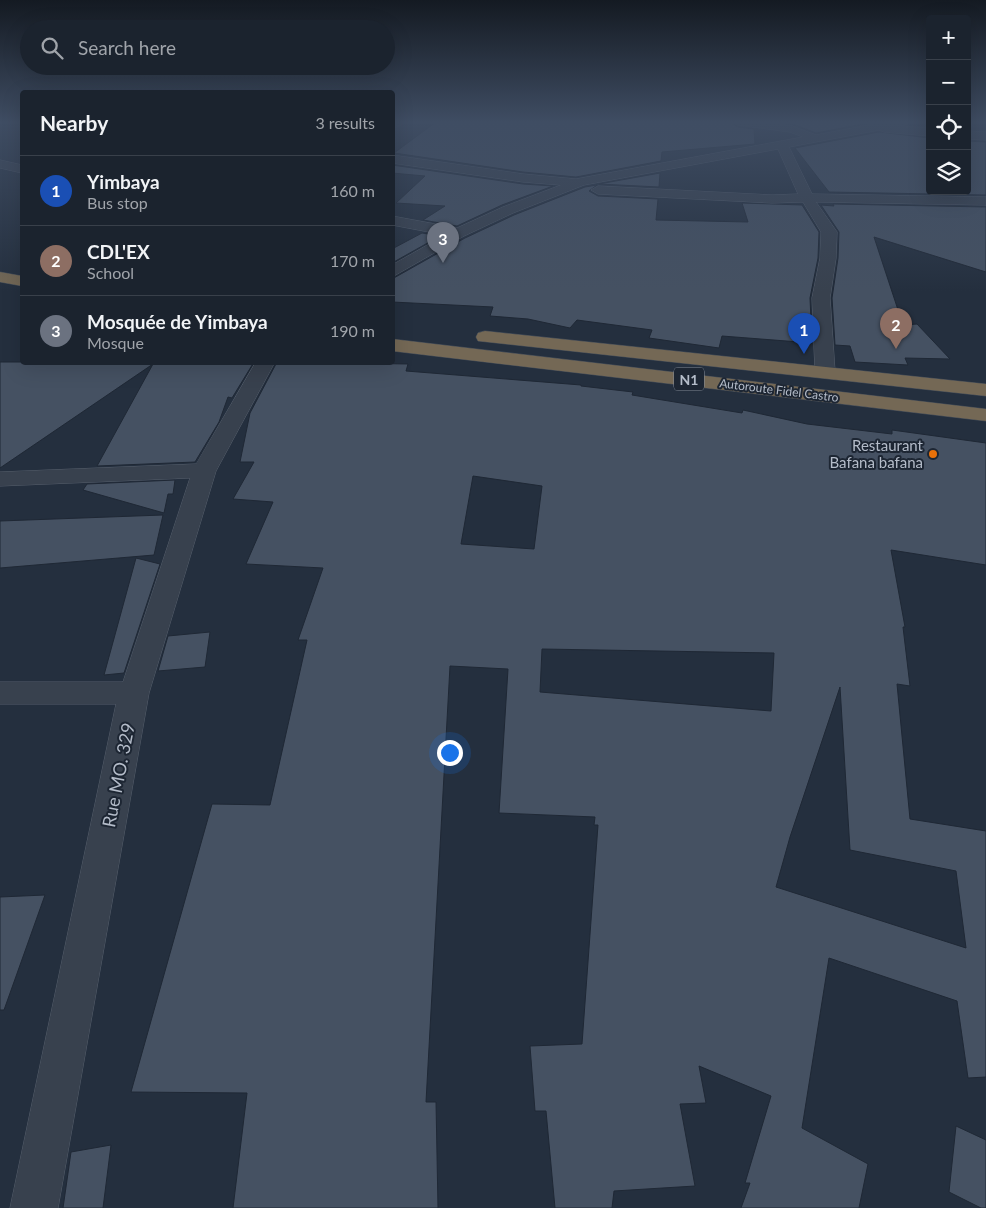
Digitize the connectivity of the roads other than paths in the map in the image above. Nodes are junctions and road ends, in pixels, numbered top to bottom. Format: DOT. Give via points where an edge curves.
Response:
graph roads {
  1 [pos="528,178"];
  2 [pos="601,178"];
  3 [pos="798,178"];
  4 [pos="581,182"];
  5 [pos="565,188"];
  6 [pos="807,198"];
  7 [pos="986,201"];
  8 [pos="395,221"];
  9 [pos="459,233"];
  10 [pos="395,270"];
  11 [pos="0,277"];
  12 [pos="20,281"];
  13 [pos="0,293"];
  14 [pos="20,296"];
  15 [pos="395,328"];
  16 [pos="442,332"];
  17 [pos="471,336"];
  18 [pos="395,345"];
  19 [pos="264,365"];
  20 [pos="825,371"];
  21 [pos="986,390"];
  22 [pos="986,415"];
  23 [pos="204,471"];
  24 [pos="0,479"];
  25 [pos="0,693"];
  26 [pos="134,693"];
  27 [pos="34,1208"];
  1 -- 4 [label="street"];
  2 -- 4 [label="street"];
  3 -- 6 [label="street"];
  4 -- 5 [label="street"];
  5 -- 6 [label="street"];
  5 -- 9 [label="street"];
  6 -- 7 [label="street"];
  6 -- 20 [label="street" via="829,232 821,298"];
  8 -- 9 [label="street"];
  9 -- 10 [label="street"];
  11 -- 12 [label="highway"];
  13 -- 14 [label="highway"];
  15 -- 16 [label="highway"];
  17 -- 20 [label="highway, Autoroute Fidel Castro / N1"];
  18 -- 22 [label="highway, Autoroute Fidel Castro / N1"];
  19 -- 23 [label="street, Rue MO. 329"];
  20 -- 21 [label="highway, Autoroute Fidel Castro / N1"];
  23 -- 24 [label="street"];
  23 -- 26 [label="street, Rue MO. 329"];
  25 -- 26 [label="street"];
  26 -- 27 [label="street, Rue MO. 329"];
}
